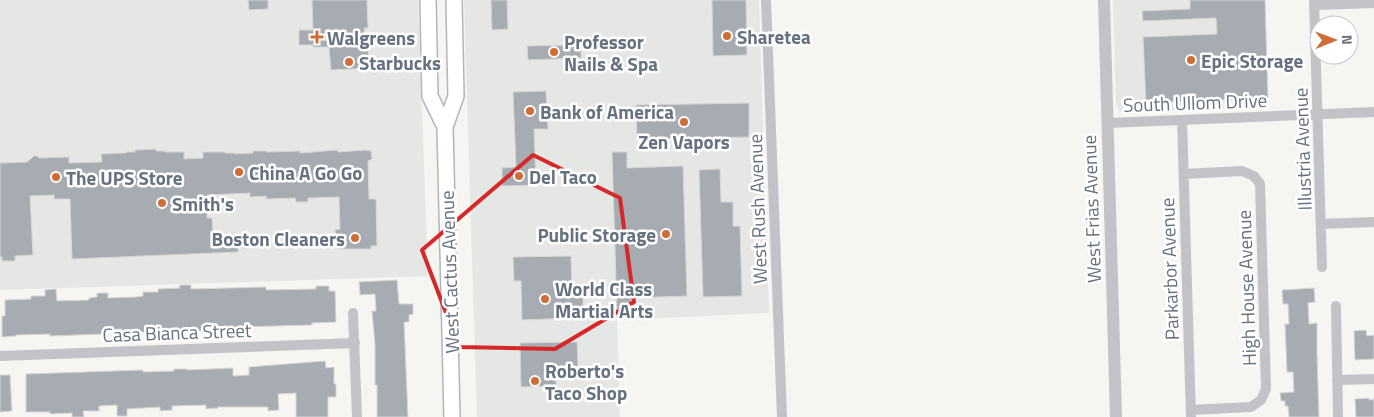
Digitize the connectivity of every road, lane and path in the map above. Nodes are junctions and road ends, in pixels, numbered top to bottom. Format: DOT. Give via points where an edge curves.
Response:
graph roads {
  1 [pos="428,0"];
  2 [pos="454,0"];
  3 [pos="766,0"];
  4 [pos="1104,0"];
  5 [pos="1314,2"];
  6 [pos="1374,3"];
  7 [pos="1374,112"];
  8 [pos="1318,114"];
  9 [pos="1182,120"];
  10 [pos="1108,123"];
  11 [pos="444,127"];
  12 [pos="1184,174"];
  13 [pos="1374,222"];
  14 [pos="1321,224"];
  15 [pos="1322,267"];
  16 [pos="1336,306"];
  17 [pos="353,313"];
  18 [pos="354,343"];
  19 [pos="0,356"];
  20 [pos="1374,379"];
  21 [pos="1338,380"];
  22 [pos="1191,414"];
  23 [pos="357,417"];
  24 [pos="452,417"];
  25 [pos="782,417"];
  26 [pos="1116,417"];
  27 [pos="1338,417"];
  1 -- 11 [label="main road, West Cactus Avenue" via="430,96"];
  2 -- 11 [label="main road, West Cactus Avenue" via="456,96"];
  3 -- 25 [label="street, West Rush Avenue"];
  4 -- 10 [label="street, West Frias Avenue"];
  5 -- 6 [label="street"];
  5 -- 8 [label="street, Illustria Avenue"];
  7 -- 8 [label="street, South Ullom Drive"];
  8 -- 9 [label="street, South Ullom Drive"];
  8 -- 14 [label="street, Illustria Avenue"];
  9 -- 10 [label="street, South Ullom Drive"];
  9 -- 12 [label="street, Parkarbor Avenue"];
  10 -- 26 [label="street, West Frias Avenue"];
  11 -- 24 [label="main road, West Cactus Avenue"];
  12 -- 22 [label="street, Parkarbor Avenue"];
  12 -- 22 [label="street, High House Avenue" via="1242,172 1254,176 1260,184 1266,389 1261,400 1251,407"];
  13 -- 14 [label="street"];
  14 -- 15 [label="street, Illustria Avenue"];
  16 -- 21 [label="street"];
  17 -- 18 [label="street"];
  18 -- 19 [label="street, Casa Bianca Street"];
  18 -- 23 [label="street"];
  20 -- 21 [label="street"];
  21 -- 27 [label="street"];
}
